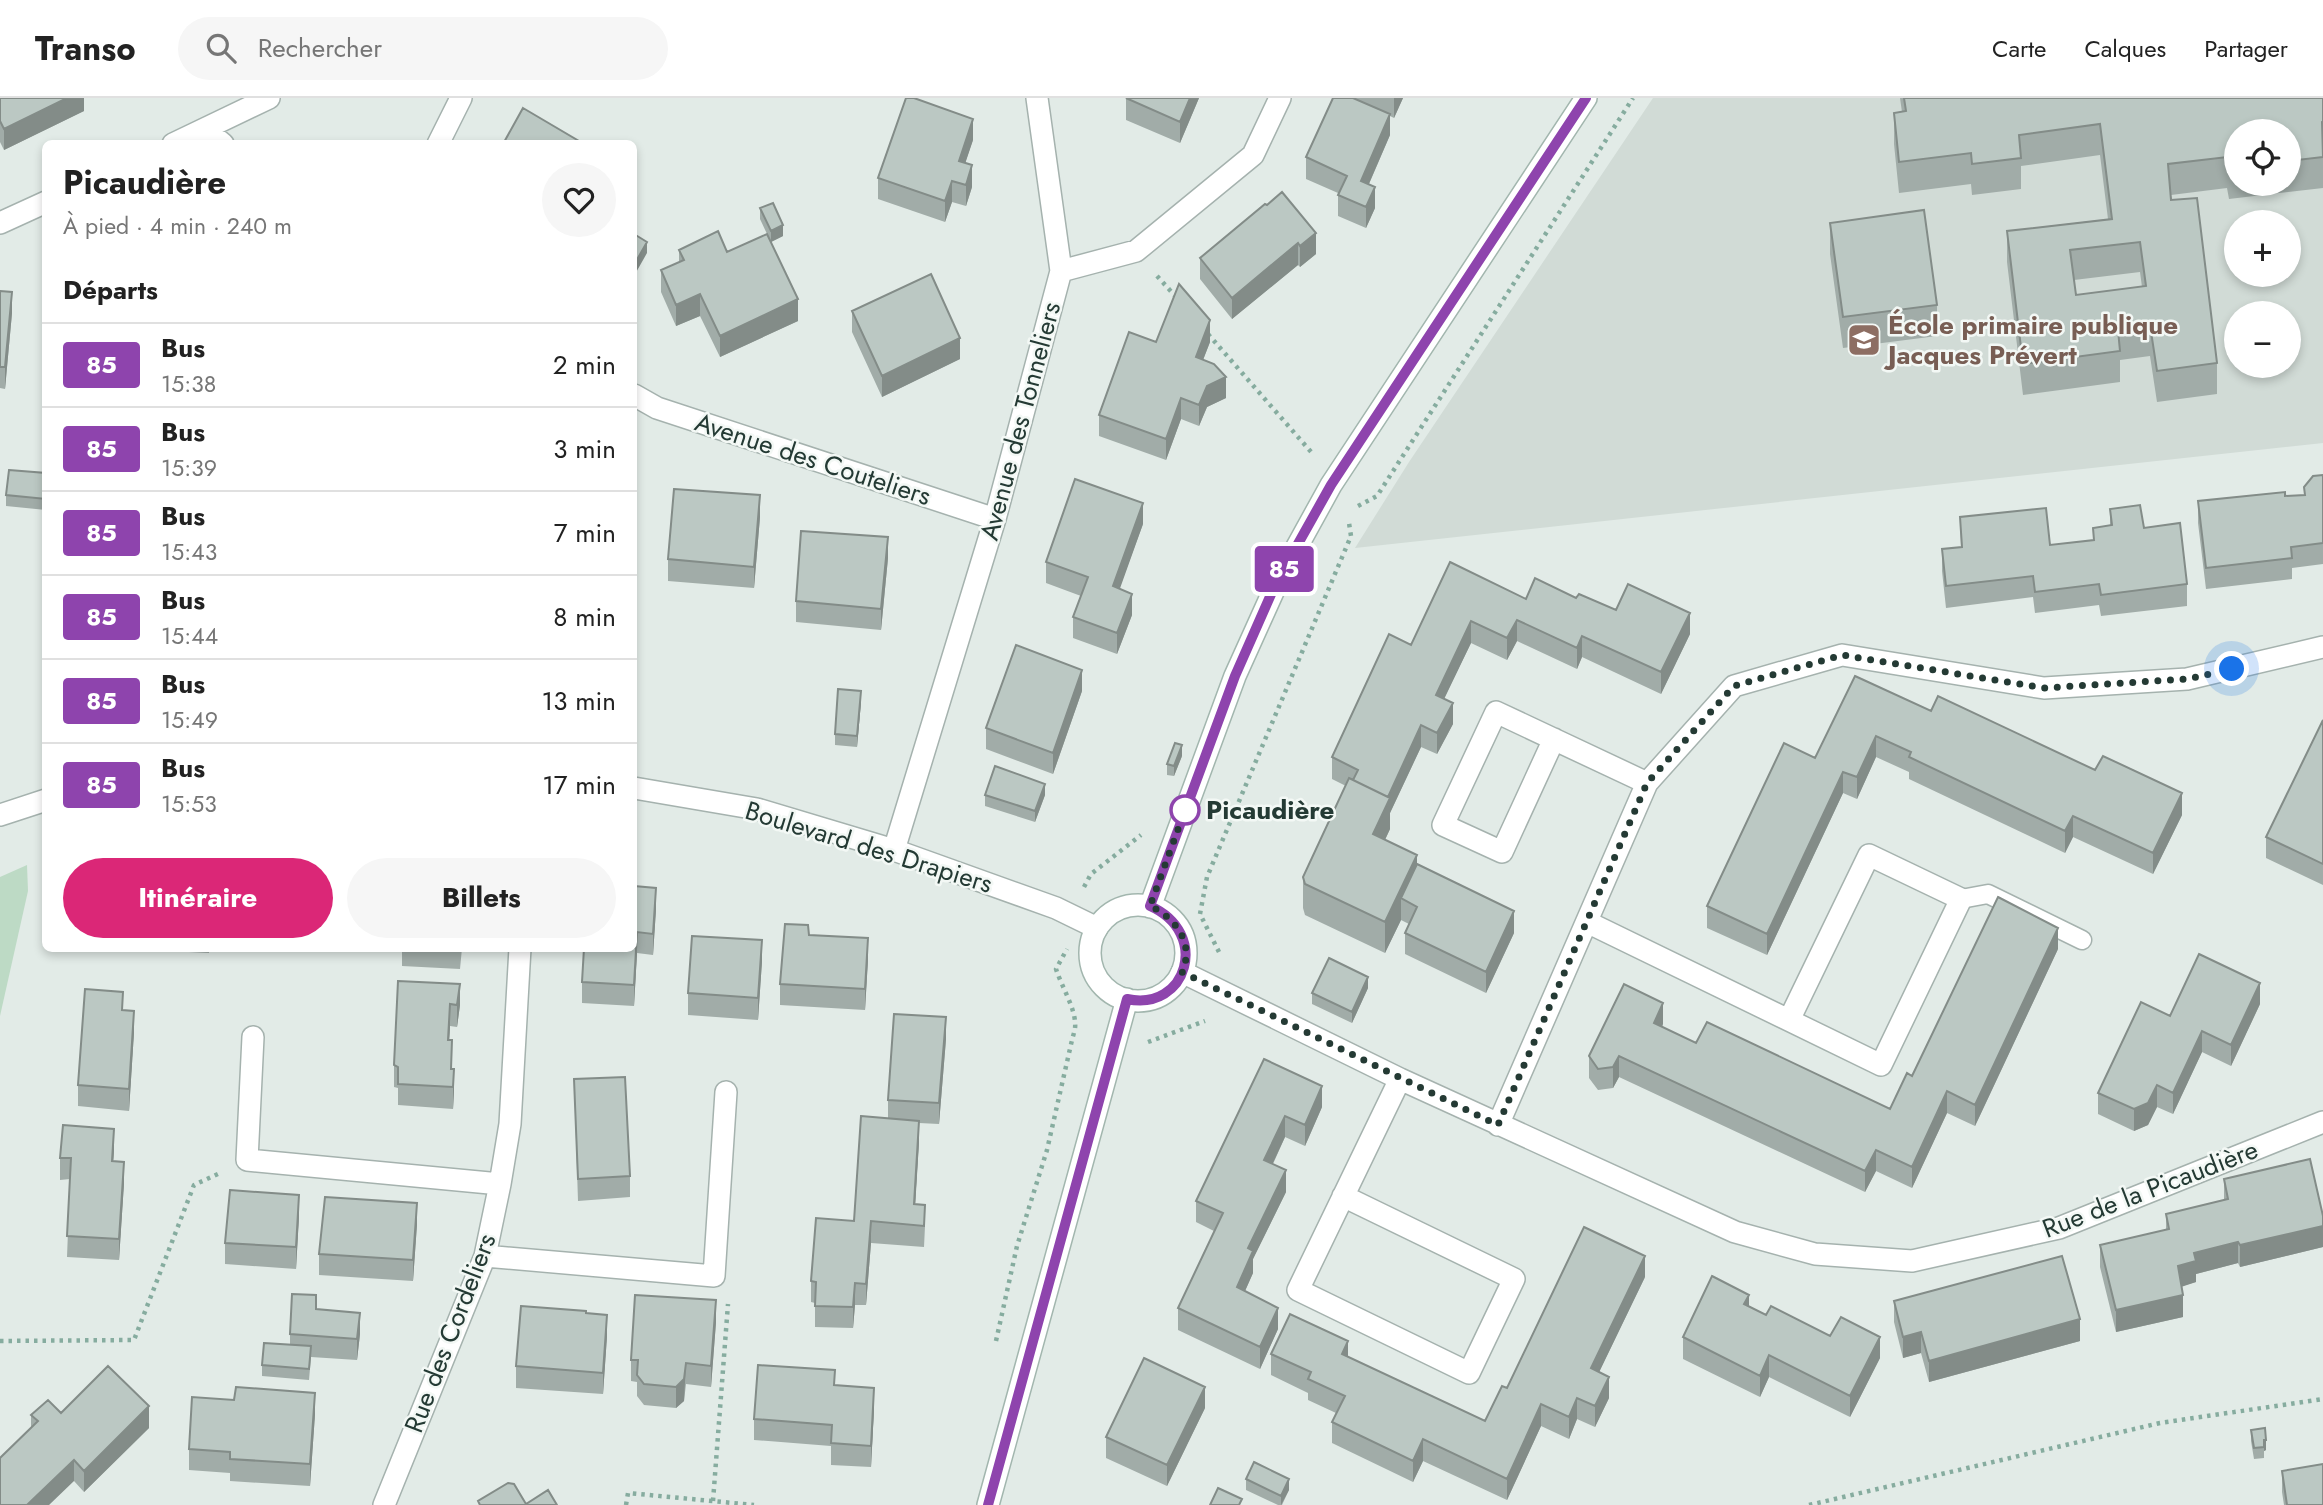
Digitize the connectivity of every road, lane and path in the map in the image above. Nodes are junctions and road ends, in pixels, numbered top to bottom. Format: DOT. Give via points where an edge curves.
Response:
graph roads {
  1 [pos="269,98"];
  2 [pos="461,98"];
  3 [pos="1037,98"];
  4 [pos="1280,98"];
  5 [pos="1586,98"];
  6 [pos="1633,98"];
  7 [pos="205,129"];
  8 [pos="182,140"];
  9 [pos="218,140"];
  10 [pos="440,140"];
  11 [pos="42,204"];
  12 [pos="0,222"];
  13 [pos="1136,251"];
  14 [pos="1061,271"];
  15 [pos="1181,303"];
  16 [pos="1207,333"];
  17 [pos="637,397"];
  18 [pos="1312,453"];
  19 [pos="995,519"];
  20 [pos="2323,648"];
  21 [pos="1554,739"];
  22 [pos="1647,783"];
  23 [pos="637,789"];
  24 [pos="42,801"];
  25 [pos="0,815"];
  26 [pos="894,850"];
  27 [pos="1961,899"];
  28 [pos="1150,906"];
  29 [pos="1077,917"];
  30 [pos="1587,922"];
  31 [pos="1097,928"];
  32 [pos="2082,940"];
  33 [pos="520,952"];
  34 [pos="1182,972"];
  35 [pos="1228,996"];
  36 [pos="1127,999"];
  37 [pos="1789,1020"];
  38 [pos="253,1037"];
  39 [pos="1139,1046"];
  40 [pos="1400,1079"];
  41 [pos="726,1092"];
  42 [pos="2323,1122"];
  43 [pos="1498,1125"];
  44 [pos="247,1160"];
  45 [pos="500,1184"];
  46 [pos="1343,1196"];
  47 [pos="485,1256"];
  48 [pos="714,1276"];
  49 [pos="0,1341"];
  50 [pos="994,1350"];
  51 [pos="2323,1399"];
  52 [pos="713,1501"];
  53 [pos="384,1505"];
  54 [pos="626,1505"];
  55 [pos="754,1505"];
  56 [pos="988,1505"];
  57 [pos="1810,1505"];
  1 -- 7 [label="street"];
  2 -- 10 [label="street"];
  3 -- 14 [label="street"];
  4 -- 13 [label="street, Avenue des Tonneliers" via="1253,155"];
  5 -- 28 [label="street" via="1331,485 1276,583 1235,676"];
  6 -- 35 [label="path" via="1377,496 1348,512 1351,536 1207,877 1200,915 1219,950"];
  7 -- 8 [label="street"];
  7 -- 9 [label="street"];
  11 -- 12 [label="street"];
  13 -- 14 [label="street, Avenue des Tonneliers"];
  13 -- 15 [label="path"];
  14 -- 19 [label="street, Avenue des Tonneliers"];
  16 -- 18 [label="path"];
  17 -- 19 [label="street, Avenue des Couteliers" via="657,408"];
  19 -- 26 [label="street, Avenue des Tonneliers"];
  20 -- 22 [label="street" via="2187,679 2044,688 1842,655 1734,686"];
  21 -- 21 [label="street" via="1496,712 1443,825 1502,852"];
  21 -- 22 [label="street"];
  22 -- 30 [label="street"];
  23 -- 26 [label="street, Boulevard des Drapiers" via="757,809"];
  24 -- 25 [label="street"];
  26 -- 29 [label="street, Boulevard des Drapiers"];
  27 -- 32 [label="lane" via="1988,894"];
  27 -- 37 [label="street" via="1868,855"];
  27 -- 37 [label="street" via="1881,1065"];
  28 -- 31 [label="street" via="1120,909"];
  28 -- 34 [label="street" via="1164,912 1183,936"];
  29 -- 31 [label="street, Boulevard des Drapiers"];
  29 -- 50 [label="path" via="1056,969 1072,1006 1073,1040"];
  30 -- 37 [label="street"];
  30 -- 43 [label="street"];
  31 -- 36 [label="street" via="1091,944 1096,975 1105,989"];
  33 -- 45 [label="street, Rue des Cordeliers" via="510,1124"];
  34 -- 35 [label="street, Rue de la Picaudière"];
  34 -- 36 [label="street" via="1166,992 1152,999"];
  35 -- 39 [label="path" via="1205,1021"];
  35 -- 40 [label="street, Rue de la Picaudière"];
  36 -- 56 [label="street"];
  38 -- 44 [label="street"];
  40 -- 43 [label="street, Rue de la Picaudière"];
  40 -- 46 [label="street"];
  41 -- 48 [label="street"];
  42 -- 43 [label="street, Rue de la Picaudière" via="2059,1228 1912,1261 1815,1254 1735,1233"];
  44 -- 45 [label="street"];
  44 -- 49 [label="path" via="194,1185 134,1340"];
  45 -- 47 [label="street, Rue des Cordeliers"];
  46 -- 46 [label="street" via="1298,1290 1469,1373 1514,1279"];
  47 -- 48 [label="street"];
  47 -- 53 [label="street, Rue des Cordeliers"];
  48 -- 52 [label="path" via="728,1300"];
  51 -- 57 [label="path" via="2160,1423"];
  52 -- 54 [label="path" via="628,1493"];
  52 -- 55 [label="path"];
}
